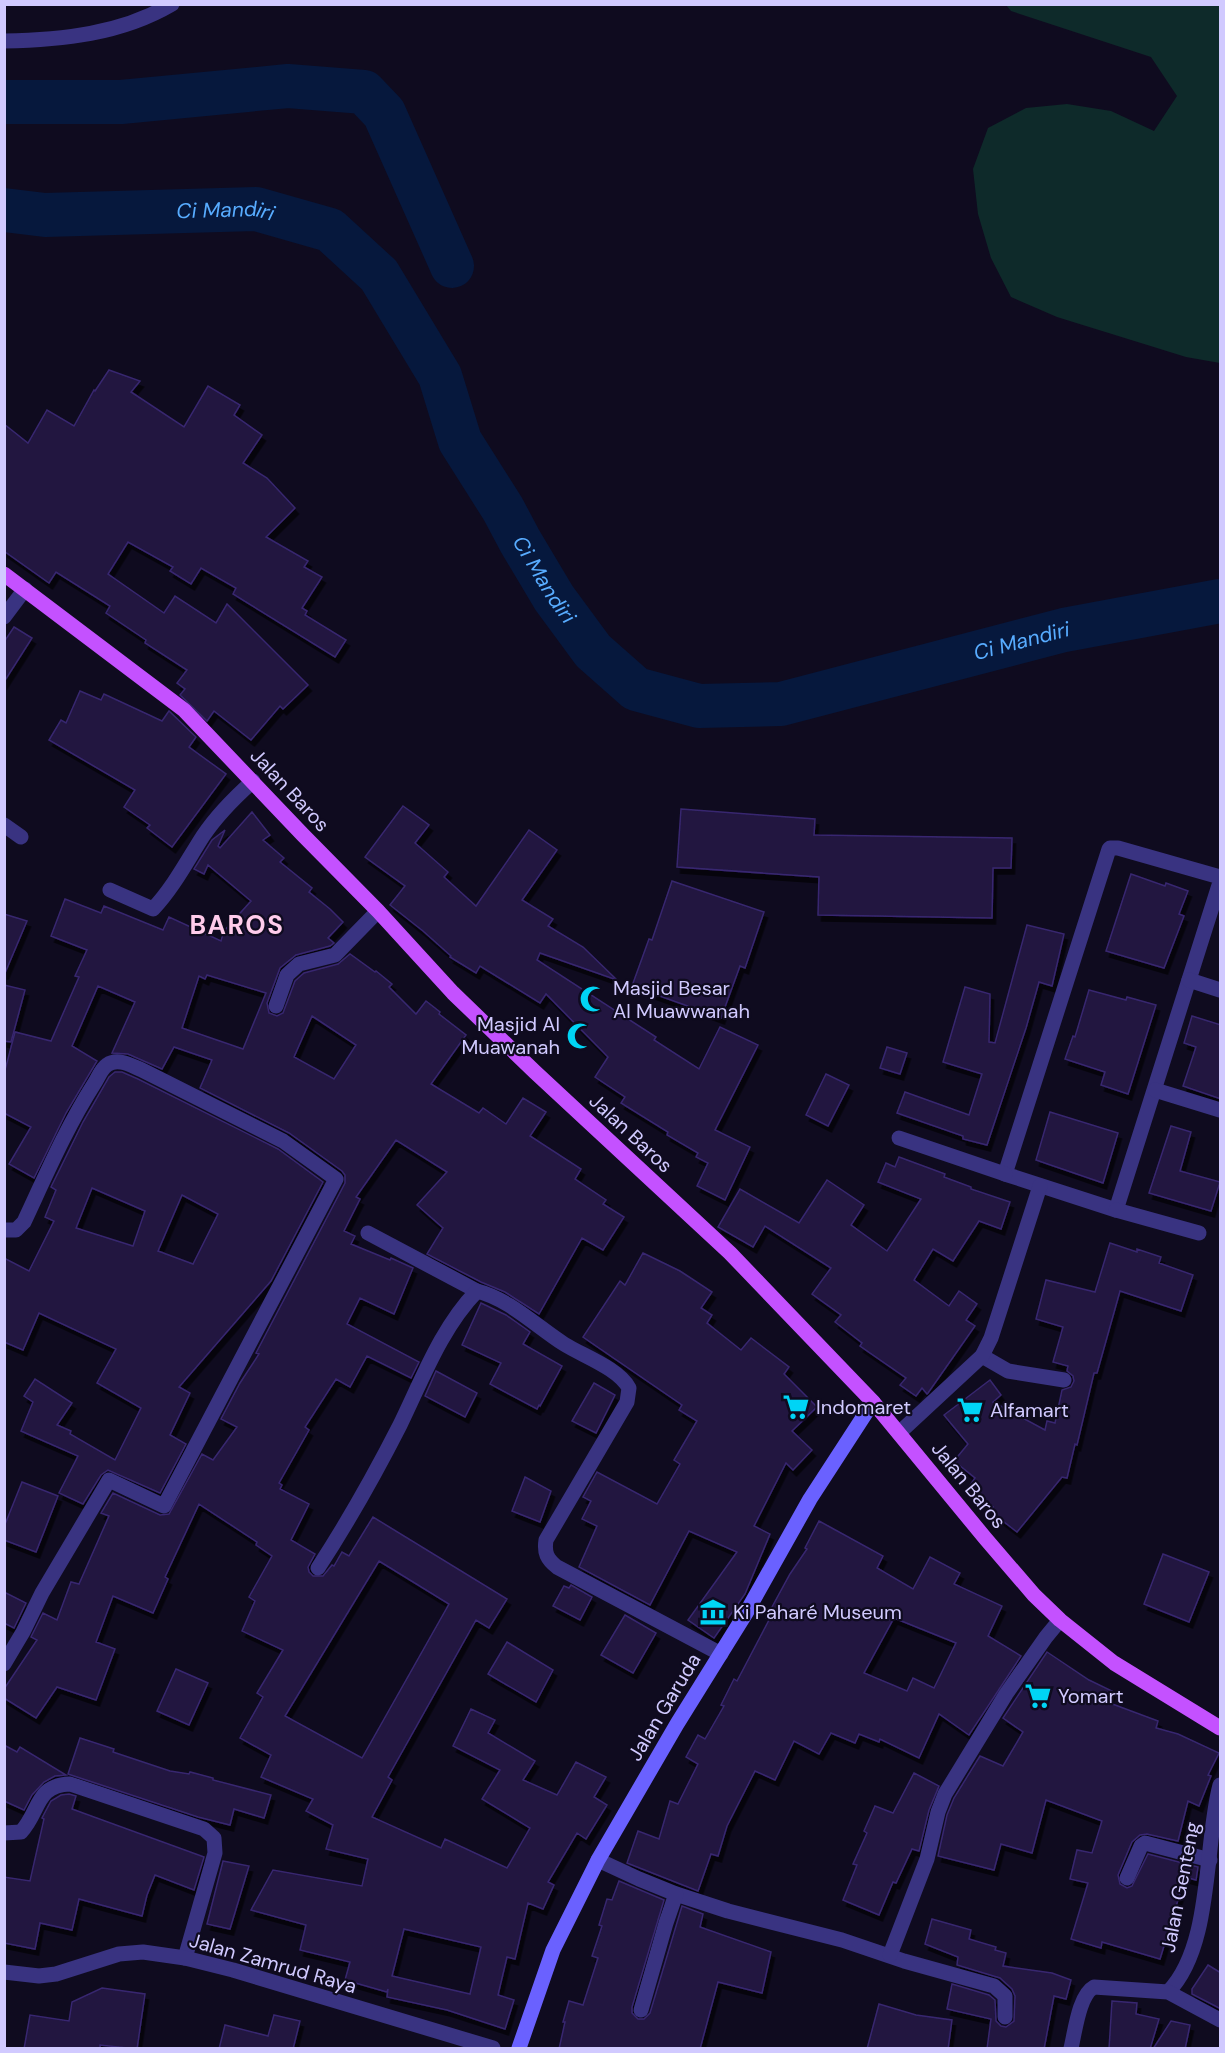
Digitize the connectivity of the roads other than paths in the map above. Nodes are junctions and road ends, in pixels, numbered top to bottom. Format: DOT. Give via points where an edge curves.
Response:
graph roads {
  1 [pos="172,4"];
  2 [pos="4,41"];
  3 [pos="4,574"];
  4 [pos="25,589"];
  5 [pos="4,617"];
  6 [pos="253,781"];
  7 [pos="4,825"];
  8 [pos="21,837"];
  9 [pos="1221,880"];
  10 [pos="110,890"];
  11 [pos="378,912"];
  12 [pos="1189,980"];
  13 [pos="1221,990"];
  14 [pos="276,1006"];
  15 [pos="1155,1090"];
  16 [pos="1221,1110"];
  17 [pos="899,1138"];
  18 [pos="1005,1174"];
  19 [pos="1040,1186"];
  20 [pos="1116,1210"];
  21 [pos="4,1230"];
  22 [pos="368,1233"];
  23 [pos="1199,1233"];
  24 [pos="477,1291"];
  25 [pos="982,1356"];
  26 [pos="1064,1380"];
  27 [pos="873,1402"];
  28 [pos="899,1433"];
  29 [pos="318,1568"];
  30 [pos="1060,1620"];
  31 [pos="721,1654"];
  32 [pos="4,1664"];
  33 [pos="1221,1728"];
  34 [pos="1221,1785"];
  35 [pos="4,1833"];
  36 [pos="598,1860"];
  37 [pos="1210,1860"];
  38 [pos="1127,1878"];
  39 [pos="676,1894"];
  40 [pos="890,1955"];
  41 [pos="185,1958"];
  42 [pos="4,1972"];
  43 [pos="1168,1992"];
  44 [pos="641,2010"];
  45 [pos="1005,2017"];
  46 [pos="1221,2020"];
  47 [pos="493,2049"];
  48 [pos="519,2049"];
  49 [pos="1071,2049"];
  1 -- 2 [label="street" via="129,23 79,36"];
  3 -- 4 [label="main road, Jalan Baros"];
  4 -- 5 [label="street"];
  4 -- 6 [label="main road, Jalan Baros" via="184,710"];
  6 -- 10 [label="street" via="226,806 153,909"];
  6 -- 11 [label="main road, Jalan Baros"];
  7 -- 8 [label="street"];
  9 -- 12 [label="street"];
  9 -- 18 [label="street" via="1118,848 1109,849"];
  11 -- 14 [label="street" via="335,955 299,964 287,975"];
  11 -- 27 [label="main road, Jalan Baros" via="453,993 730,1253"];
  12 -- 13 [label="street"];
  12 -- 15 [label="street"];
  15 -- 16 [label="street"];
  15 -- 20 [label="street"];
  17 -- 18 [label="street"];
  18 -- 19 [label="street"];
  19 -- 20 [label="street"];
  19 -- 25 [label="street"];
  20 -- 23 [label="street"];
  21 -- 32 [label="street" via="16,1230 24,1222 86,1097 104,1068 117,1062 161,1079 283,1141 336,1179 164,1506 109,1480"];
  22 -- 24 [label="street"];
  24 -- 29 [label="street" via="447,1330 395,1435"];
  24 -- 31 [label="street" via="508,1306 620,1377 629,1388 627,1402 546,1540 544,1551 549,1560"];
  25 -- 26 [label="street" via="1008,1371"];
  25 -- 28 [label="street"];
  27 -- 28 [label="main road, Jalan Baros"];
  27 -- 31 [label="street, Jalan Garuda" via="810,1499"];
  28 -- 30 [label="main road, Jalan Baros" via="1034,1595"];
  30 -- 33 [label="main road, Jalan Baros" via="1114,1663"];
  30 -- 40 [label="street" via="1006,1694 945,1794 927,1859"];
  31 -- 36 [label="street, Jalan Garuda"];
  34 -- 37 [label="street, Jalan Genteng"];
  35 -- 41 [label="street" via="21,1832 40,1799 61,1784 204,1829 214,1838 215,1853"];
  36 -- 39 [label="street"];
  36 -- 48 [label="street, Jalan Garuda" via="553,1950"];
  37 -- 38 [label="street" via="1145,1843"];
  37 -- 43 [label="street, Jalan Genteng" via="1192,1952 1178,1982"];
  39 -- 40 [label="street"];
  39 -- 44 [label="street"];
  40 -- 45 [label="street" via="994,1986 1005,1996"];
  41 -- 42 [label="street, Jalan Zamrud Raya" via="143,1952 118,1954 56,1974"];
  41 -- 47 [label="street, Jalan Zamrud Raya"];
  43 -- 46 [label="street"];
  43 -- 49 [label="street" via="1091,1989 1083,1998"];
}
